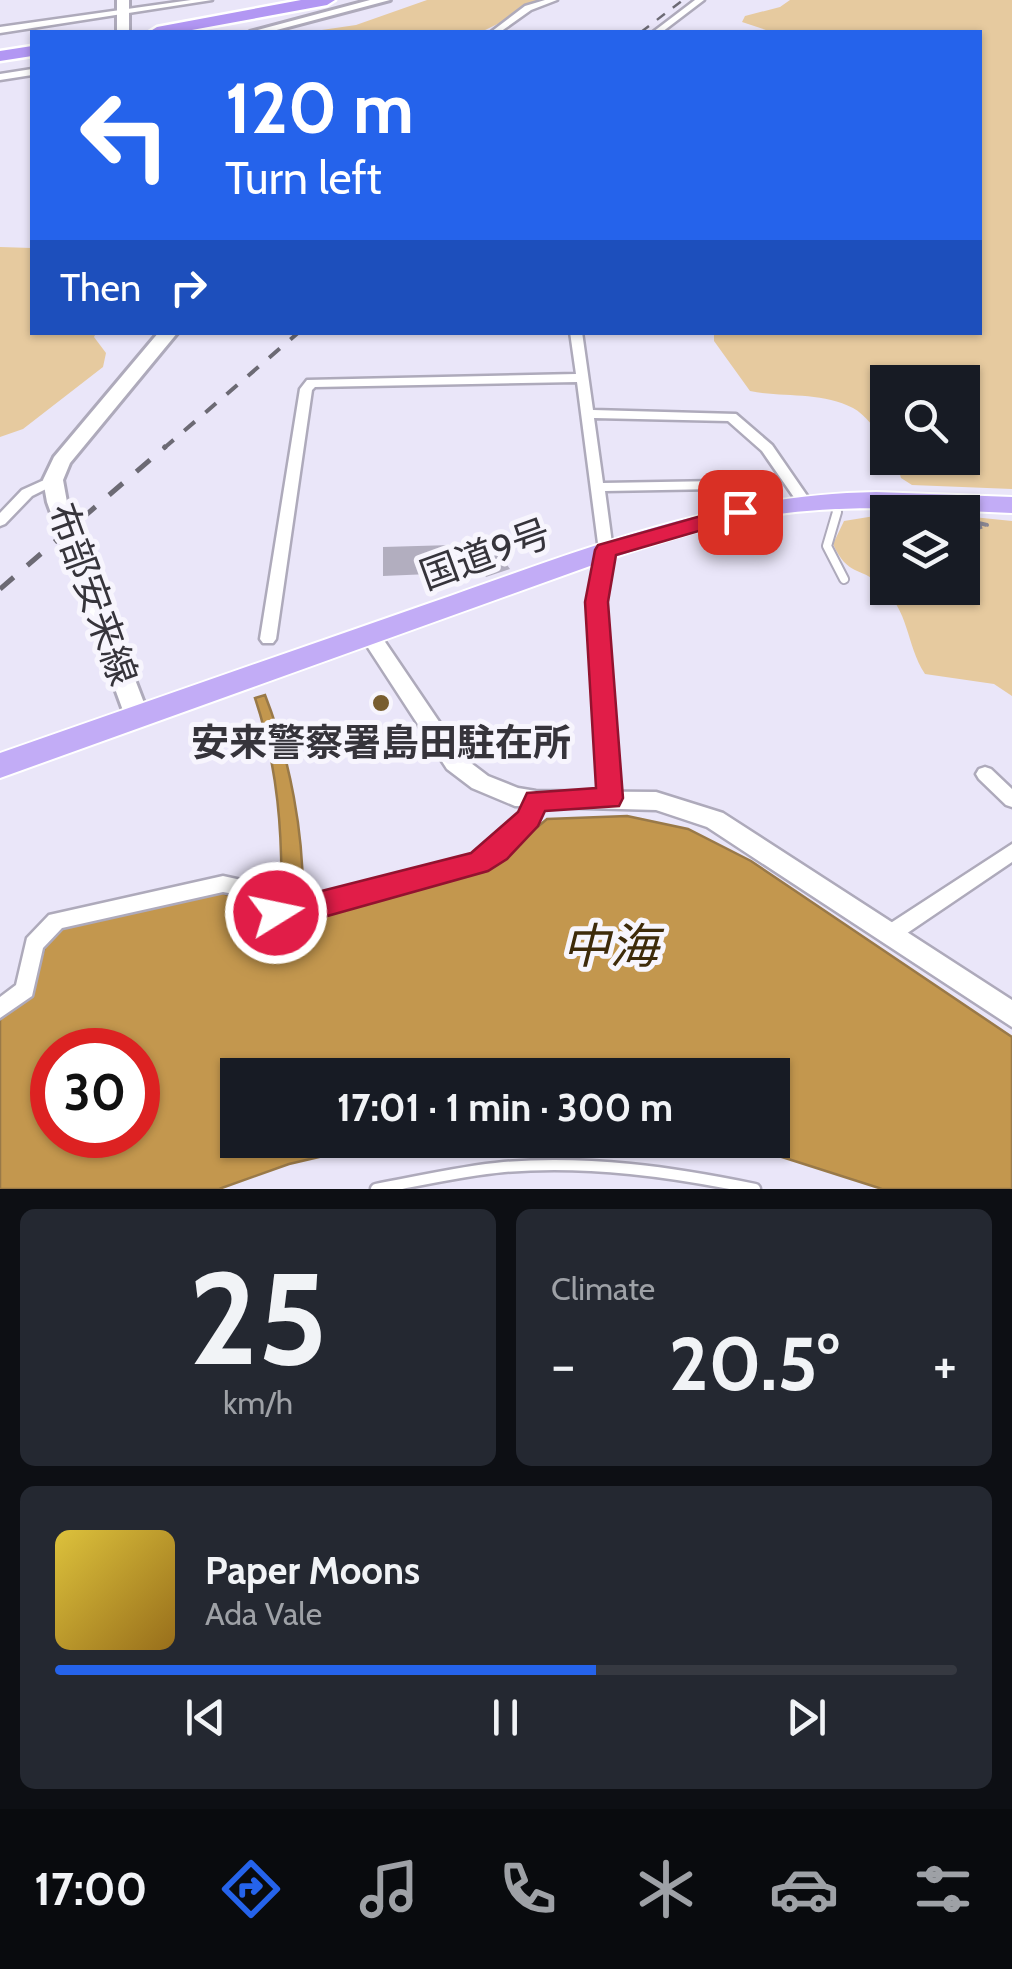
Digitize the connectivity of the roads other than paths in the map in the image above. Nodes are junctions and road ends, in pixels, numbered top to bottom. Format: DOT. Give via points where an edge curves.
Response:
graph roads {
  1 [pos="208,0"];
  2 [pos="328,0"];
  3 [pos="384,0"];
  4 [pos="553,0"];
  5 [pos="700,0"];
  6 [pos="122,7"];
  7 [pos="0,30"];
  8 [pos="169,30"];
  9 [pos="264,30"];
  10 [pos="498,30"];
  11 [pos="659,30"];
  12 [pos="30,51"];
  13 [pos="0,56"];
  14 [pos="30,72"];
  15 [pos="0,76"];
  16 [pos="166,335"];
  17 [pos="576,335"];
  18 [pos="582,378"];
  19 [pos="586,414"];
  20 [pos="53,480"];
  21 [pos="599,487"];
  22 [pos="834,502"];
  23 [pos="805,503"];
  24 [pos="1012,506"];
  25 [pos="740,512"];
  26 [pos="0,521"];
  27 [pos="606,550"];
  28 [pos="844,579"];
  29 [pos="370,634"];
  30 [pos="268,639"];
  31 [pos="138,716"];
  32 [pos="0,766"];
  33 [pos="985,774"];
  34 [pos="610,798"];
  35 [pos="536,800"];
  36 [pos="1012,800"];
  37 [pos="1012,852"];
  38 [pos="890,934"];
  39 [pos="0,1009"];
  40 [pos="1012,1015"];
  41 [pos="376,1189"];
  42 [pos="755,1189"];
  1 -- 6 [label="street"];
  2 -- 8 [label="highway"];
  3 -- 9 [label="main road"];
  4 -- 10 [label="street"];
  5 -- 11 [label="street"];
  6 -- 7 [label="street"];
  12 -- 13 [label="highway"];
  14 -- 15 [label="street"];
  16 -- 20 [label="main road, 布部安来線" via="61,460"];
  17 -- 18 [label="street"];
  18 -- 19 [label="street"];
  18 -- 30 [label="street" via="312,383"];
  19 -- 21 [label="street"];
  19 -- 23 [label="street" via="731,417 766,448"];
  20 -- 26 [label="street" via="27,492"];
  20 -- 31 [label="main road, 布部安来線"];
  21 -- 25 [label="street" via="722,485"];
  21 -- 27 [label="street"];
  22 -- 23 [label="highway, 国道9号"];
  22 -- 24 [label="highway, 国道9号"];
  22 -- 28 [label="lane" via="827,546"];
  23 -- 25 [label="highway, 国道9号"];
  25 -- 27 [label="highway, 国道9号"];
  27 -- 29 [label="highway, 国道9号"];
  27 -- 34 [label="street" via="597,602"];
  29 -- 31 [label="highway, 国道9号"];
  29 -- 35 [label="street" via="455,762 480,782"];
  31 -- 32 [label="highway, 国道9号"];
  33 -- 36 [label="street"];
  34 -- 35 [label="street"];
  34 -- 38 [label="street" via="656,800 715,820"];
  35 -- 39 [label="street" via="529,819 478,862 306,910 266,910 239,887 222,884 56,921 34,944 26,990"];
  37 -- 38 [label="street"];
  38 -- 40 [label="street"];
  41 -- 42 [label="lane" via="518,1166 603,1165"];
}
